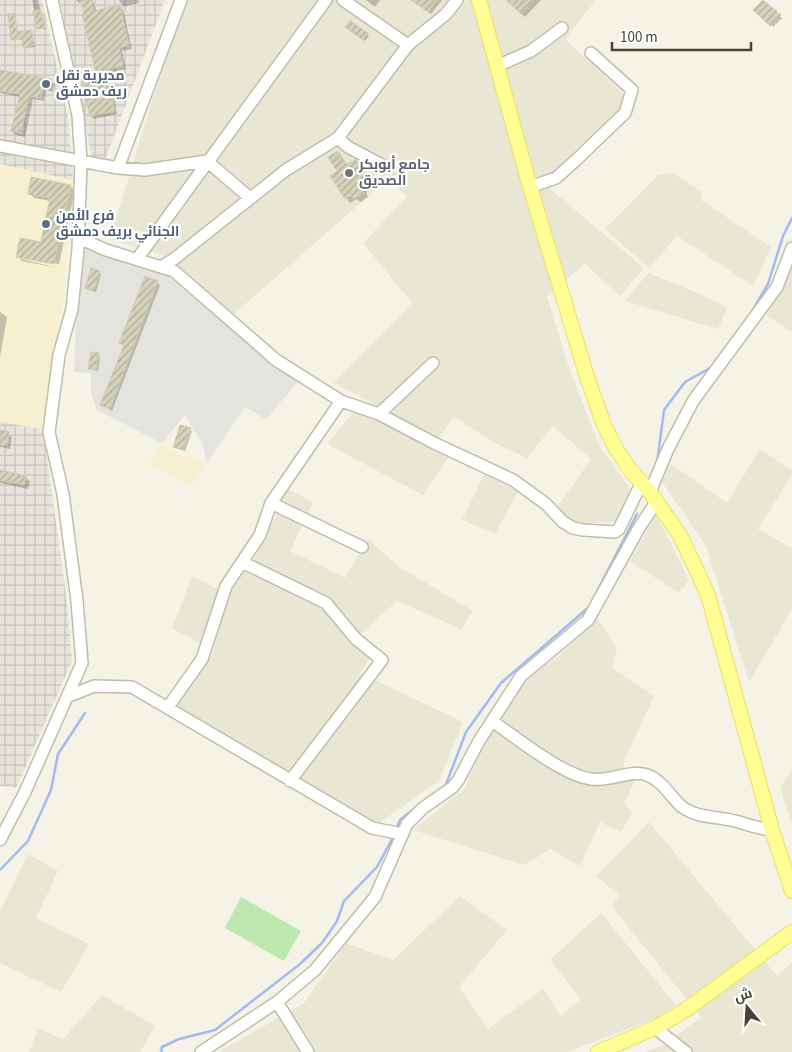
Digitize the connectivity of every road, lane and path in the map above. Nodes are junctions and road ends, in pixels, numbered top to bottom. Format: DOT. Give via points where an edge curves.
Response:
graph roads {
  1 [pos="52,0"];
  2 [pos="182,0"];
  3 [pos="326,0"];
  4 [pos="343,0"];
  5 [pos="457,0"];
  6 [pos="479,0"];
  7 [pos="562,28"];
  8 [pos="408,44"];
  9 [pos="591,53"];
  10 [pos="497,66"];
  11 [pos="338,138"];
  12 [pos="0,146"];
  13 [pos="206,161"];
  14 [pos="81,162"];
  15 [pos="382,165"];
  16 [pos="118,168"];
  17 [pos="530,187"];
  18 [pos="250,198"];
  19 [pos="79,238"];
  20 [pos="792,248"];
  21 [pos="137,259"];
  22 [pos="160,266"];
  23 [pos="433,363"];
  24 [pos="341,401"];
  25 [pos="379,414"];
  26 [pos="649,493"];
  27 [pos="271,503"];
  28 [pos="362,547"];
  29 [pos="242,562"];
  30 [pos="67,697"];
  31 [pos="168,707"];
  32 [pos="492,721"];
  33 [pos="290,781"];
  34 [pos="772,830"];
  35 [pos="402,834"];
  36 [pos="0,840"];
  37 [pos="792,891"];
  38 [pos="792,932"];
  39 [pos="277,1002"];
  40 [pos="655,1028"];
  41 [pos="201,1052"];
  42 [pos="308,1052"];
  43 [pos="598,1052"];
  44 [pos="686,1052"];
  1 -- 14 [label="street" via="78,115"];
  2 -- 16 [label="street"];
  3 -- 13 [label="street"];
  4 -- 8 [label="street"];
  5 -- 8 [label="street" via="446,14"];
  6 -- 10 [label="main road"];
  7 -- 10 [label="street" via="531,51"];
  8 -- 11 [label="street"];
  9 -- 17 [label="street" via="632,90 625,113 556,178"];
  10 -- 17 [label="main road"];
  11 -- 15 [label="street"];
  11 -- 18 [label="street" via="286,170"];
  12 -- 14 [label="street"];
  13 -- 16 [label="street" via="146,170"];
  13 -- 18 [label="street"];
  13 -- 21 [label="street"];
  14 -- 16 [label="street"];
  14 -- 19 [label="street"];
  17 -- 26 [label="main road" via="604,425 616,448"];
  18 -- 22 [label="street"];
  19 -- 21 [label="street"];
  19 -- 30 [label="street" via="72,309 60,355 49,424 51,449 63,494 82,663"];
  20 -- 26 [label="street" via="777,287 693,402"];
  21 -- 22 [label="street"];
  22 -- 24 [label="street" via="174,271 276,360"];
  23 -- 25 [label="street"];
  24 -- 25 [label="street"];
  24 -- 27 [label="street"];
  25 -- 26 [label="street" via="513,480 546,504 563,522 583,530 609,533 619,529"];
  26 -- 32 [label="street" via="639,528 588,620 521,676"];
  26 -- 34 [label="main road" via="681,537 708,595"];
  27 -- 28 [label="street"];
  27 -- 29 [label="street" via="260,535"];
  29 -- 31 [label="street" via="226,586 202,659"];
  29 -- 33 [label="street" via="326,603 356,639 382,660"];
  30 -- 31 [label="street" via="94,686 132,688"];
  30 -- 36 [label="street"];
  31 -- 33 [label="street"];
  32 -- 34 [label="street" via="579,776 604,780 643,774 658,781 688,810"];
  32 -- 35 [label="street" via="453,787 414,816"];
  33 -- 35 [label="street" via="372,828"];
  34 -- 37 [label="main road"];
  35 -- 39 [label="street" via="375,896 315,970"];
  38 -- 40 [label="main road" via="687,1010"];
  39 -- 41 [label="street"];
  39 -- 42 [label="street"];
  40 -- 43 [label="main road"];
  40 -- 44 [label="street"];
}
